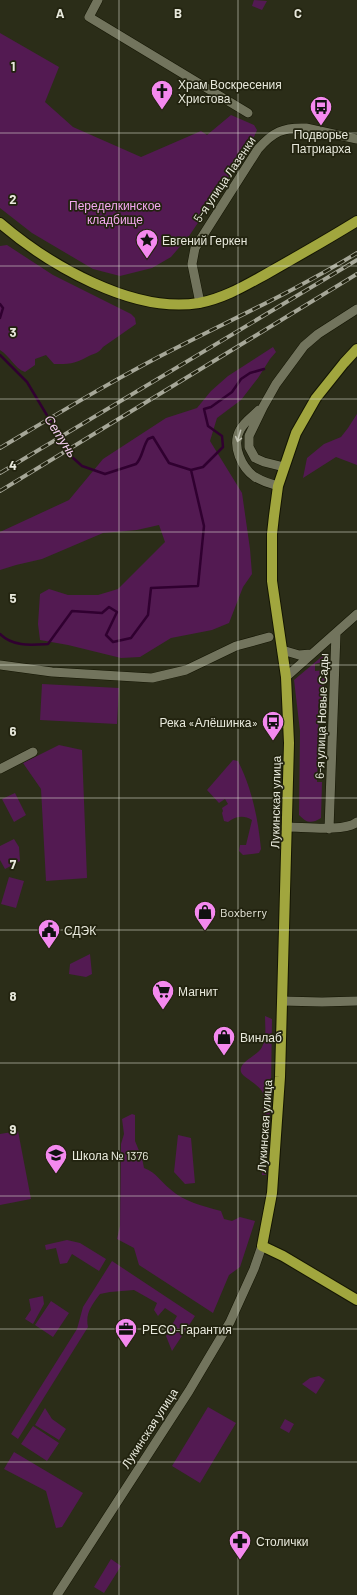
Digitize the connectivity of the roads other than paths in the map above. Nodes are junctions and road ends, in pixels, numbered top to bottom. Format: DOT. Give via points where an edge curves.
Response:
graph roads {
  1 [pos="98,0"];
  2 [pos="248,112"];
  3 [pos="357,140"];
  4 [pos="357,221"];
  5 [pos="0,223"];
  6 [pos="200,302"];
  7 [pos="357,309"];
  8 [pos="357,350"];
  9 [pos="263,407"];
  10 [pos="284,467"];
  11 [pos="278,486"];
  12 [pos="357,614"];
  13 [pos="336,633"];
  14 [pos="269,637"];
  15 [pos="282,650"];
  16 [pos="311,654"];
  17 [pos="0,665"];
  18 [pos="286,677"];
  19 [pos="33,752"];
  20 [pos="0,769"];
  21 [pos="357,822"];
  22 [pos="288,827"];
  23 [pos="328,828"];
  24 [pos="282,1001"];
  25 [pos="357,1001"];
  26 [pos="262,1246"];
  27 [pos="357,1300"];
  28 [pos="57,1595"];
  1 -- 2 [label="street" via="89,17"];
  3 -- 6 [label="street, 5-я улица Лазенки" via="297,127 281,130 267,138 258,148 196,248 192,264"];
  4 -- 6 [label="main road" via="235,291"];
  5 -- 6 [label="main road" via="21,241 62,266 132,298 171,305"];
  7 -- 9 [label="street" via="304,346"];
  8 -- 10 [label="main road, Лукинская улица" via="310,407 296,433"];
  9 -- 10 [label="street" via="249,436 250,451 259,460"];
  9 -- 11 [label="street, one-way" via="243,426 238,435 237,446 243,464 253,476"];
  10 -- 11 [label="main road, Лукинская улица"];
  11 -- 15 [label="main road, Лукинская улица" via="271,563"];
  12 -- 13 [label="street"];
  13 -- 16 [label="street"];
  13 -- 23 [label="street, 6-я улица Новые Сады"];
  14 -- 17 [label="street" via="236,646 186,670 152,678 52,672"];
  15 -- 16 [label="street" via="299,655"];
  15 -- 18 [label="main road, Лукинская улица"];
  16 -- 18 [label="street"];
  18 -- 22 [label="main road, Лукинская улица" via="289,742"];
  19 -- 20 [label="street"];
  21 -- 23 [label="street" via="353,826"];
  22 -- 23 [label="street"];
  22 -- 24 [label="main road, Лукинская улица"];
  24 -- 25 [label="street"];
  24 -- 26 [label="main road, Лукинская улица" via="272,1193"];
  26 -- 27 [label="main road"];
  26 -- 28 [label="street, Лукинская улица" via="230,1322 189,1391"];
}
